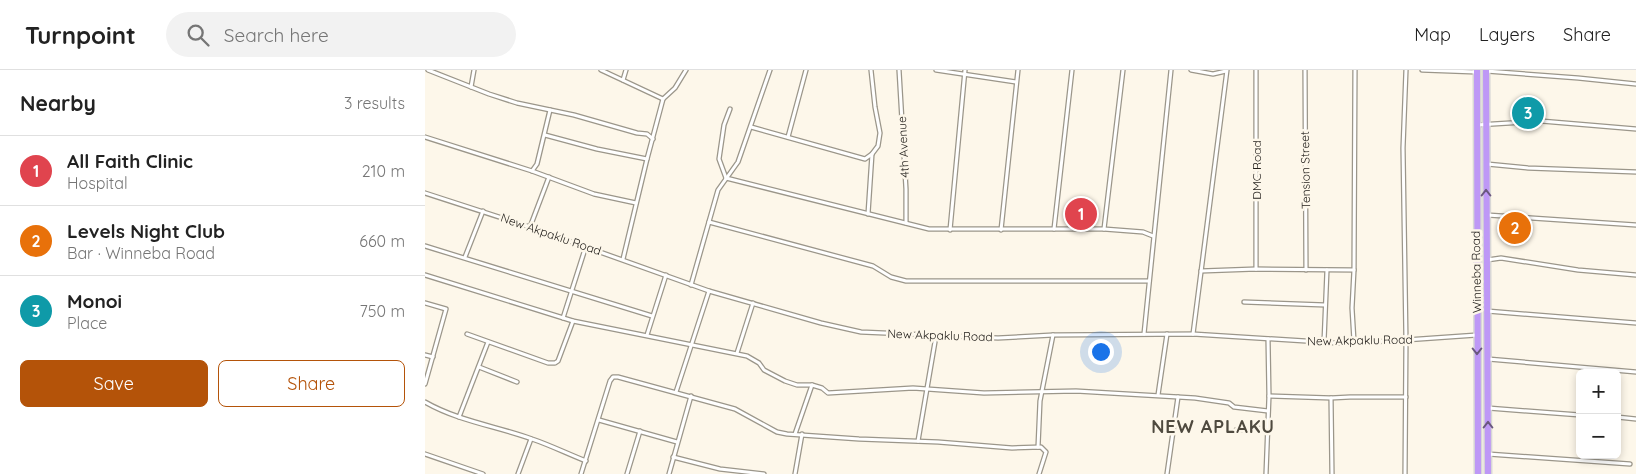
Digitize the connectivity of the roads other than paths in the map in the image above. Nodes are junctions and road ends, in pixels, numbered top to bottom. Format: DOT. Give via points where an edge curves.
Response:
graph roads {
  1 [pos="428,70"];
  2 [pos="474,70"];
  3 [pos="601,70"];
  4 [pos="626,70"];
  5 [pos="686,70"];
  6 [pos="770,70"];
  7 [pos="806,70"];
  8 [pos="871,70"];
  9 [pos="899,70"];
  10 [pos="936,70"];
  11 [pos="965,70"];
  12 [pos="1018,70"];
  13 [pos="1073,70"];
  14 [pos="1123,70"];
  15 [pos="1171,70"];
  16 [pos="1191,70"];
  17 [pos="1256,70"];
  18 [pos="1305,70"];
  19 [pos="1355,70"];
  20 [pos="1406,70"];
  21 [pos="1422,70"];
  22 [pos="1226,71"];
  23 [pos="1477,71"];
  24 [pos="1486,71"];
  25 [pos="965,75"];
  26 [pos="623,80"];
  27 [pos="1016,82"];
  28 [pos="1636,84"];
  29 [pos="471,86"];
  30 [pos="663,99"];
  31 [pos="730,108"];
  32 [pos="551,110"];
  33 [pos="1486,124"];
  34 [pos="1477,126"];
  35 [pos="751,127"];
  36 [pos="1636,129"];
  37 [pos="545,135"];
  38 [pos="425,137"];
  39 [pos="788,137"];
  40 [pos="653,139"];
  41 [pos="872,154"];
  42 [pos="647,159"];
  43 [pos="1486,164"];
  44 [pos="532,171"];
  45 [pos="1636,172"];
  46 [pos="549,177"];
  47 [pos="726,178"];
  48 [pos="425,193"];
  49 [pos="636,203"];
  50 [pos="483,211"];
  51 [pos="868,214"];
  52 [pos="1486,215"];
  53 [pos="709,222"];
  54 [pos="906,223"];
  55 [pos="1636,225"];
  56 [pos="530,226"];
  57 [pos="1054,229"];
  58 [pos="1105,229"];
  59 [pos="950,230"];
  60 [pos="1001,230"];
  61 [pos="1153,236"];
  62 [pos="425,246"];
  63 [pos="586,246"];
  64 [pos="465,257"];
  65 [pos="623,259"];
  66 [pos="1487,260"];
  67 [pos="1256,269"];
  68 [pos="1306,270"];
  69 [pos="1327,270"];
  70 [pos="1354,270"];
  71 [pos="1201,271"];
  72 [pos="425,274"];
  73 [pos="666,275"];
  74 [pos="1636,275"];
  75 [pos="1149,282"];
  76 [pos="691,285"];
  77 [pos="572,291"];
  78 [pos="709,291"];
  79 [pos="1244,302"];
  80 [pos="425,303"];
  81 [pos="753,303"];
  82 [pos="1325,305"];
  83 [pos="1487,311"];
  84 [pos="652,316"];
  85 [pos="563,318"];
  86 [pos="573,321"];
  87 [pos="1636,324"];
  88 [pos="467,334"];
  89 [pos="1145,334"];
  90 [pos="1167,334"];
  91 [pos="1193,334"];
  92 [pos="647,335"];
  93 [pos="1053,335"];
  94 [pos="1477,335"];
  95 [pos="936,336"];
  96 [pos="1268,339"];
  97 [pos="1406,340"];
  98 [pos="1354,341"];
  99 [pos="488,342"];
  100 [pos="1324,342"];
  101 [pos="691,343"];
  102 [pos="425,354"];
  103 [pos="737,354"];
  104 [pos="433,357"];
  105 [pos="1489,359"];
  106 [pos="479,367"];
  107 [pos="1636,372"];
  108 [pos="517,382"];
  109 [pos="425,384"];
  110 [pos="812,385"];
  111 [pos="928,390"];
  112 [pos="676,392"];
  113 [pos="1042,392"];
  114 [pos="1158,395"];
  115 [pos="691,396"];
  116 [pos="1269,396"];
  117 [pos="1178,397"];
  118 [pos="1405,397"];
  119 [pos="1331,398"];
  120 [pos="425,402"];
  121 [pos="1488,408"];
  122 [pos="1268,411"];
  123 [pos="1576,415"];
  124 [pos="459,417"];
  125 [pos="1621,417"];
  126 [pos="1636,419"];
  127 [pos="599,420"];
  128 [pos="1267,428"];
  129 [pos="1235,430"];
  130 [pos="640,431"];
  131 [pos="795,434"];
  132 [pos="802,434"];
  133 [pos="531,439"];
  134 [pos="917,441"];
  135 [pos="677,442"];
  136 [pos="1038,447"];
  137 [pos="425,454"];
  138 [pos="1488,454"];
  139 [pos="673,456"];
  140 [pos="586,461"];
  141 [pos="1630,464"];
  142 [pos="720,469"];
  143 [pos="483,474"];
  144 [pos="518,474"];
  145 [pos="581,474"];
  146 [pos="627,474"];
  147 [pos="669,474"];
  148 [pos="719,474"];
  149 [pos="764,474"];
  150 [pos="795,474"];
  151 [pos="1039,474"];
  152 [pos="1167,474"];
  153 [pos="1266,474"];
  154 [pos="1332,474"];
  155 [pos="1405,474"];
  156 [pos="1478,474"];
  157 [pos="1488,474"];
  1 -- 29 [label="street"];
  2 -- 29 [label="street"];
  3 -- 26 [label="street"];
  4 -- 26 [label="street"];
  5 -- 30 [label="street" via="675,88"];
  6 -- 35 [label="street"];
  7 -- 39 [label="street"];
  8 -- 41 [label="street" via="880,133 878,146"];
  9 -- 54 [label="street, 4th Avenue"];
  10 -- 25 [label="street"];
  11 -- 25 [label="street"];
  12 -- 27 [label="street"];
  13 -- 57 [label="street"];
  14 -- 58 [label="street"];
  15 -- 61 [label="street"];
  16 -- 22 [label="street" via="1213,74"];
  17 -- 67 [label="street, DMC Road"];
  18 -- 68 [label="street, Tension Street"];
  19 -- 70 [label="street"];
  20 -- 97 [label="street" via="1403,148"];
  21 -- 23 [label="street"];
  22 -- 71 [label="street"];
  23 -- 34 [label="highway, Winneba Road"];
  24 -- 28 [label="street"];
  24 -- 33 [label="highway, Winneba Road"];
  25 -- 27 [label="street"];
  25 -- 59 [label="street"];
  26 -- 30 [label="street"];
  27 -- 60 [label="street"];
  29 -- 32 [label="street" via="517,103"];
  30 -- 40 [label="street"];
  31 -- 47 [label="street" via="719,159"];
  32 -- 37 [label="street"];
  32 -- 40 [label="street" via="647,134"];
  33 -- 34 [label="street"];
  33 -- 36 [label="street" via="1541,121"];
  33 -- 43 [label="highway, Winneba Road"];
  34 -- 94 [label="highway, Winneba Road"];
  35 -- 39 [label="street"];
  35 -- 47 [label="street" via="738,162"];
  37 -- 42 [label="street"];
  37 -- 44 [label="street"];
  38 -- 44 [label="street"];
  39 -- 41 [label="street" via="865,159"];
  40 -- 42 [label="street"];
  41 -- 51 [label="street"];
  42 -- 49 [label="street"];
  43 -- 45 [label="street"];
  52 -- 43 [label="highway, Winneba Road, one-way"];
  44 -- 46 [label="street"];
  46 -- 49 [label="street" via="595,194"];
  46 -- 56 [label="street"];
  47 -- 51 [label="street"];
  47 -- 53 [label="street" via="718,190"];
  48 -- 50 [label="street, New Akpaklu Road"];
  49 -- 65 [label="street"];
  50 -- 56 [label="street, New Akpaklu Road"];
  50 -- 64 [label="street"];
  51 -- 54 [label="street"];
  52 -- 55 [label="street"];
  52 -- 66 [label="highway, Winneba Road"];
  53 -- 75 [label="street" via="873,266 891,278 906,281"];
  53 -- 76 [label="street"];
  54 -- 59 [label="street"];
  56 -- 63 [label="street, New Akpaklu Road"];
  57 -- 58 [label="street"];
  57 -- 60 [label="street"];
  58 -- 61 [label="street" via="1143,232"];
  59 -- 60 [label="street"];
  61 -- 75 [label="street"];
  62 -- 64 [label="street"];
  63 -- 65 [label="street, New Akpaklu Road"];
  63 -- 77 [label="street"];
  64 -- 77 [label="street"];
  65 -- 73 [label="street, New Akpaklu Road"];
  66 -- 74 [label="street" via="1501,258"];
  66 -- 83 [label="highway, Winneba Road"];
  67 -- 68 [label="street"];
  67 -- 71 [label="street"];
  68 -- 69 [label="street"];
  69 -- 70 [label="street"];
  69 -- 82 [label="street"];
  70 -- 98 [label="street"];
  71 -- 91 [label="street"];
  72 -- 85 [label="street"];
  73 -- 76 [label="street, New Akpaklu Road"];
  73 -- 84 [label="street"];
  75 -- 89 [label="street"];
  76 -- 78 [label="street, New Akpaklu Road"];
  77 -- 84 [label="street"];
  77 -- 85 [label="street"];
  78 -- 81 [label="street, New Akpaklu Road"];
  78 -- 101 [label="street"];
  79 -- 82 [label="street"];
  80 -- 104 [label="street" via="446,309"];
  81 -- 95 [label="street, New Akpaklu Road" via="861,332"];
  81 -- 103 [label="street"];
  82 -- 100 [label="street"];
  83 -- 87 [label="street"];
  83 -- 105 [label="highway, Winneba Road"];
  84 -- 92 [label="street"];
  85 -- 86 [label="street"];
  86 -- 92 [label="street"];
  86 -- 99 [label="street" via="555,363"];
  88 -- 99 [label="street"];
  89 -- 90 [label="street, New Akpaklu Road"];
  89 -- 93 [label="street, New Akpaklu Road"];
  90 -- 91 [label="street, New Akpaklu Road"];
  90 -- 114 [label="street"];
  91 -- 96 [label="street, New Akpaklu Road"];
  92 -- 101 [label="street"];
  93 -- 95 [label="street, New Akpaklu Road" via="1015,338"];
  93 -- 113 [label="street"];
  94 -- 97 [label="street, New Akpaklu Road"];
  94 -- 156 [label="highway, Winneba Road, one-way"];
  95 -- 111 [label="street"];
  96 -- 100 [label="street, New Akpaklu Road"];
  96 -- 116 [label="street"];
  97 -- 98 [label="street, New Akpaklu Road"];
  97 -- 118 [label="street"];
  98 -- 100 [label="street, New Akpaklu Road"];
  99 -- 106 [label="street"];
  101 -- 103 [label="street"];
  101 -- 112 [label="street"];
  102 -- 104 [label="street"];
  103 -- 110 [label="street" via="747,356 785,381"];
  104 -- 109 [label="street"];
  105 -- 107 [label="street"];
  105 -- 121 [label="highway, Winneba Road"];
  106 -- 108 [label="street"];
  106 -- 124 [label="street"];
  110 -- 111 [label="street" via="828,393"];
  110 -- 131 [label="street"];
  111 -- 113 [label="street"];
  111 -- 134 [label="street"];
  112 -- 115 [label="street"];
  112 -- 127 [label="street" via="613,377"];
  113 -- 114 [label="street" via="1076,390"];
  113 -- 136 [label="street"];
  114 -- 117 [label="street"];
  115 -- 131 [label="street" via="735,409 777,432"];
  115 -- 135 [label="street"];
  116 -- 119 [label="street"];
  116 -- 122 [label="street"];
  117 -- 122 [label="street"];
  117 -- 152 [label="street"];
  118 -- 119 [label="street"];
  118 -- 155 [label="street"];
  119 -- 154 [label="street"];
  120 -- 124 [label="street"];
  121 -- 123 [label="street"];
  138 -- 121 [label="highway, Winneba Road, one-way"];
  122 -- 128 [label="street"];
  124 -- 133 [label="street"];
  125 -- 126 [label="street"];
  127 -- 130 [label="street"];
  127 -- 140 [label="street"];
  128 -- 129 [label="street"];
  128 -- 153 [label="street"];
  130 -- 135 [label="street"];
  130 -- 146 [label="street"];
  131 -- 132 [label="street"];
  132 -- 134 [label="street" via="859,440"];
  132 -- 150 [label="street"];
  133 -- 140 [label="street"];
  133 -- 144 [label="street"];
  134 -- 136 [label="street"];
  135 -- 139 [label="street"];
  136 -- 151 [label="street" via="1046,452"];
  137 -- 143 [label="street"];
  138 -- 141 [label="street"];
  138 -- 157 [label="highway, Winneba Road"];
  139 -- 142 [label="street"];
  139 -- 147 [label="street"];
  140 -- 145 [label="street"];
  142 -- 148 [label="street"];
  142 -- 149 [label="street"];
}
